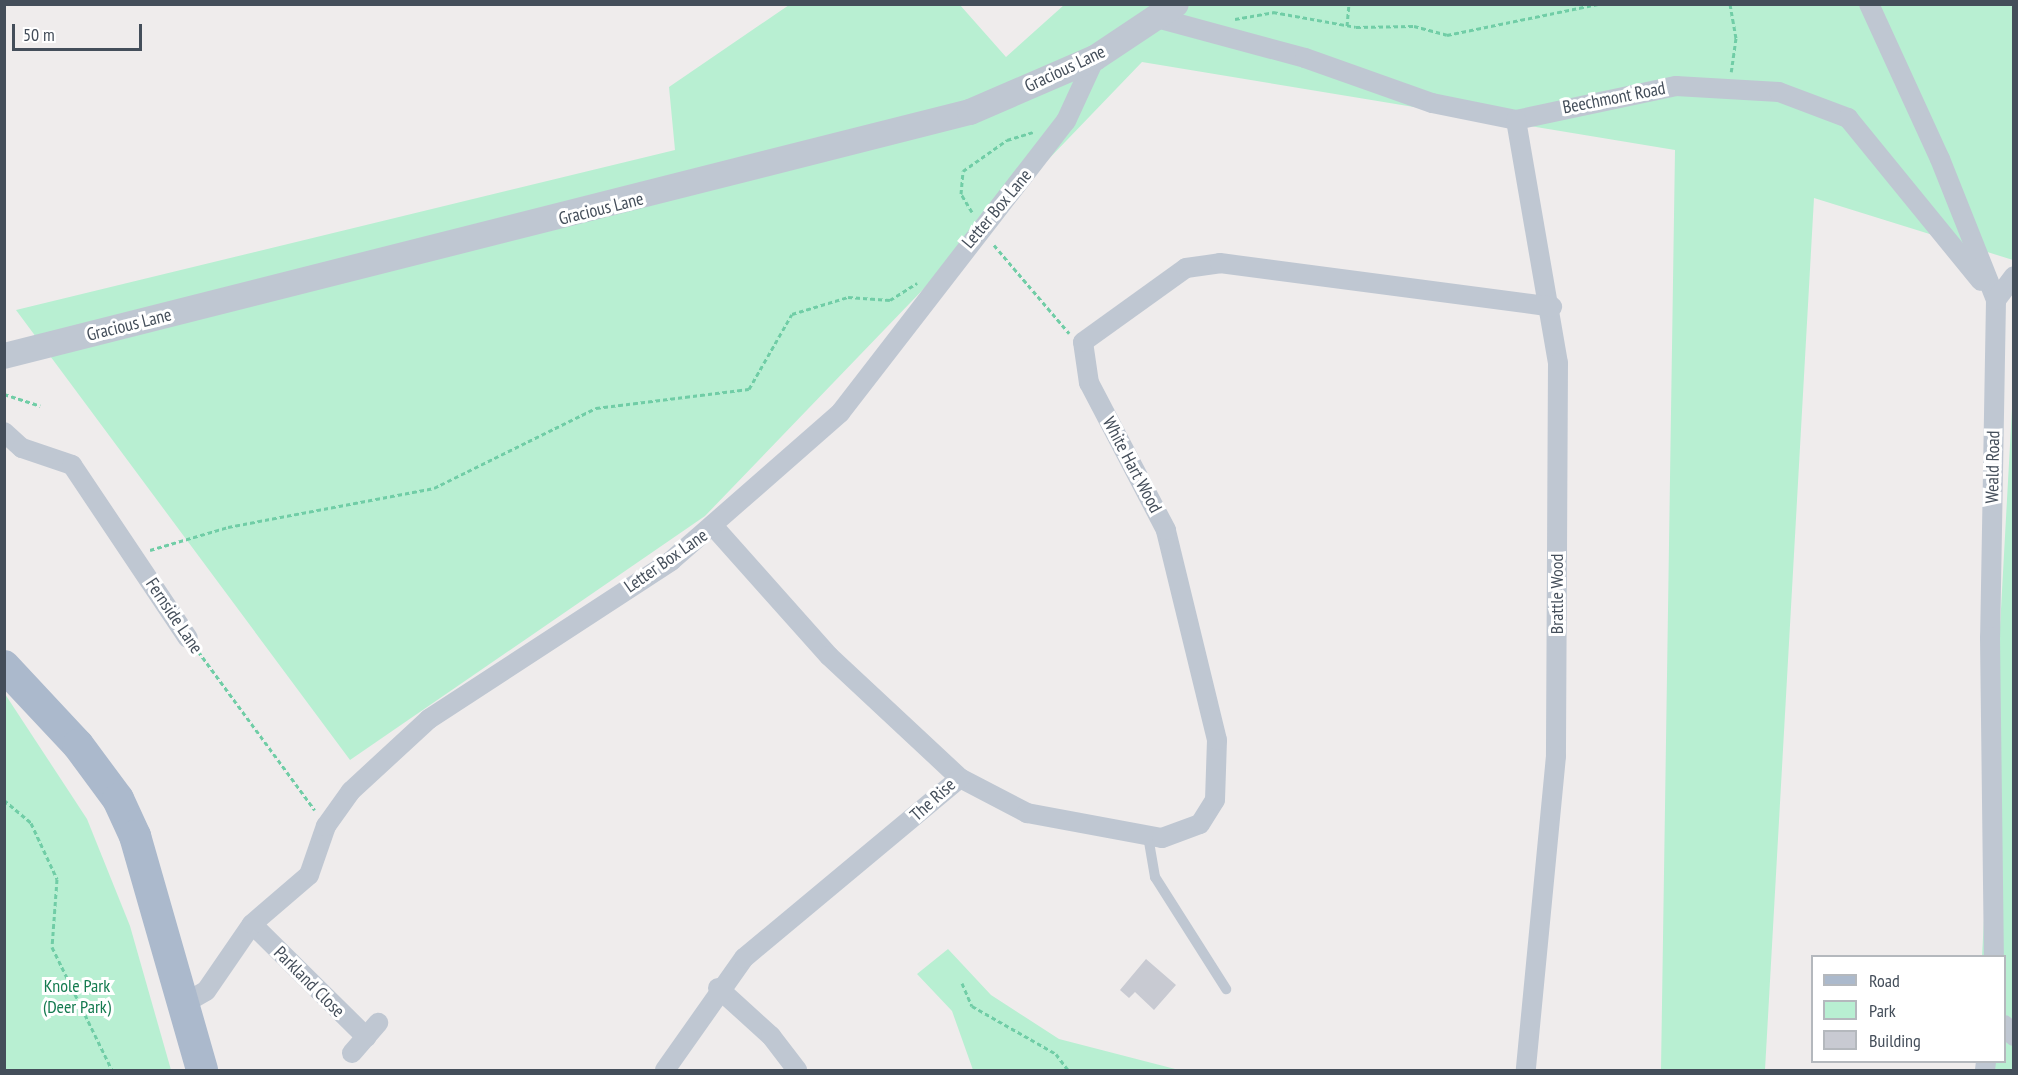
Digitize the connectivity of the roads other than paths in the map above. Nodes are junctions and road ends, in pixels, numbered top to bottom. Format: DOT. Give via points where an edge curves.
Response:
graph roads {
  1 [pos="1869,4"];
  2 [pos="1167,11"];
  3 [pos="1095,58"];
  4 [pos="1516,120"];
  5 [pos="2013,276"];
  6 [pos="1996,300"];
  7 [pos="1552,307"];
  8 [pos="4,356"];
  9 [pos="4,432"];
  10 [pos="714,527"];
  11 [pos="188,638"];
  12 [pos="4,666"];
  13 [pos="960,778"];
  14 [pos="1148,836"];
  15 [pos="252,924"];
  16 [pos="1994,955"];
  17 [pos="718,988"];
  18 [pos="1226,989"];
  19 [pos="185,1003"];
  20 [pos="352,1053"];
  21 [pos="202,1071"];
  22 [pos="665,1071"];
  23 [pos="797,1071"];
  24 [pos="1526,1071"];
  1 -- 6 [label="street, Weald Road" via="1940,159"];
  2 -- 3 [label="street, Gracious Lane"];
  2 -- 4 [label="street, Beechmont Road" via="1432,104"];
  3 -- 8 [label="street, Gracious Lane" via="970,112 853,146"];
  3 -- 10 [label="street, Letter Box Lane" via="1066,121 840,412"];
  4 -- 6 [label="street, Beechmont Road" via="1676,86 1779,92 1848,118 1930,212"];
  4 -- 7 [label="street, Brattle Wood"];
  5 -- 6 [label="street"];
  6 -- 16 [label="street, Weald Road" via="1990,637"];
  7 -- 14 [label="street, White Hart Wood" via="1220,263 1186,268 1083,342 1089,383 1166,530 1217,740 1215,800 1200,824 1162,838"];
  7 -- 24 [label="street, Brattle Wood" via="1558,363 1556,756"];
  9 -- 11 [label="street, Fernside Lane" via="22,448 72,465"];
  10 -- 13 [label="street, The Rise" via="829,656"];
  10 -- 15 [label="street, Letter Box Lane" via="429,719 351,791 326,826 309,875"];
  12 -- 19 [label="main road" via="78,745 118,799 135,836"];
  13 -- 14 [label="street, White Hart Wood" via="1027,813"];
  13 -- 17 [label="street, The Rise" via="744,958"];
  14 -- 18 [label="lane" via="1155,877"];
  15 -- 19 [label="street, Letter Box Lane" via="206,992"];
  15 -- 20 [label="street, Parkland Close" via="372,1030"];
  17 -- 22 [label="street, The Rise"];
  17 -- 23 [label="street" via="771,1036"];
  19 -- 21 [label="main road"];
}
